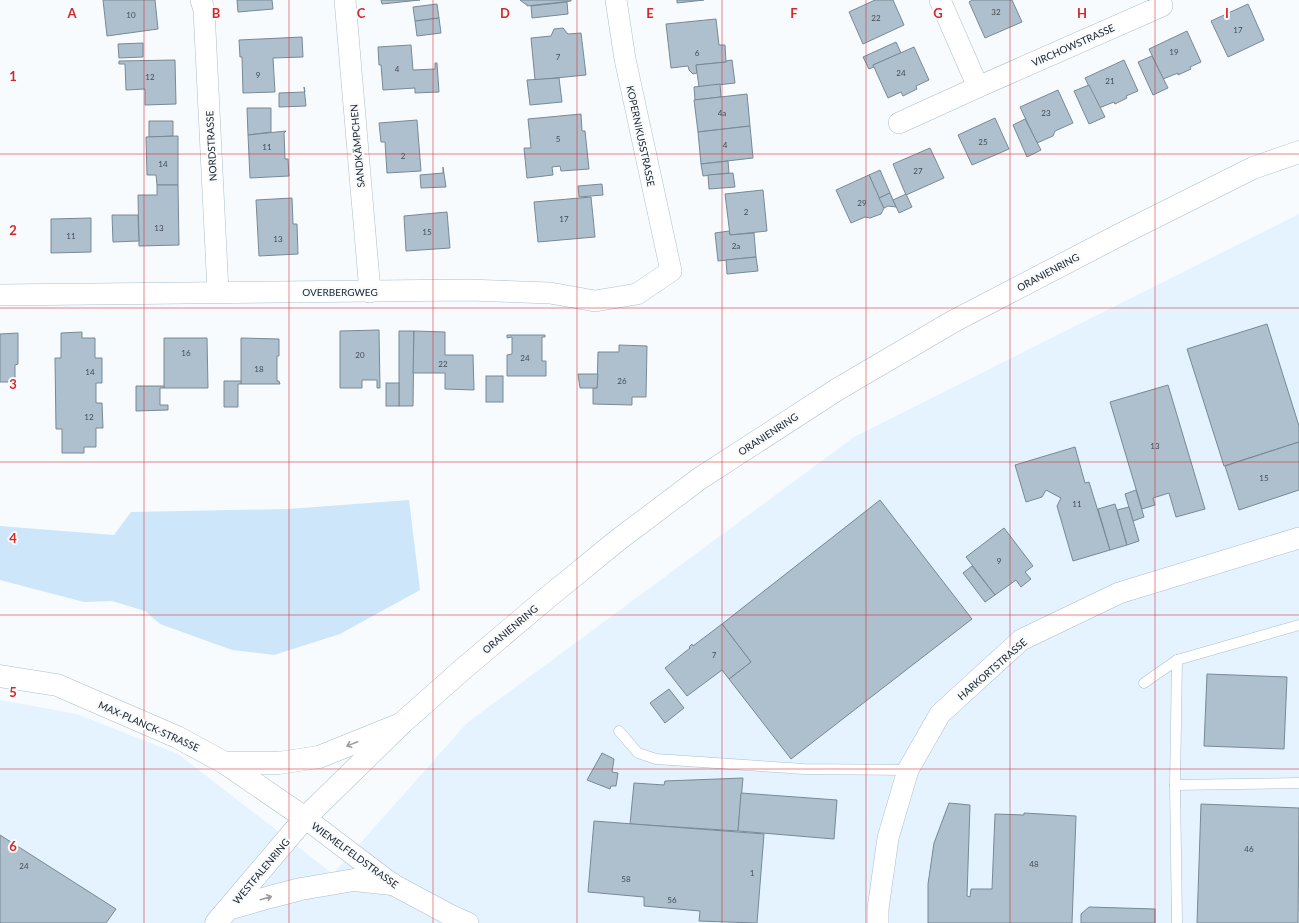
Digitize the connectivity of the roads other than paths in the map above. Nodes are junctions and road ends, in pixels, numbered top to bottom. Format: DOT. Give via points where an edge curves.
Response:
graph roads {
  1 [pos="201,0"];
  2 [pos="345,0"];
  3 [pos="616,0"];
  4 [pos="940,0"];
  5 [pos="1160,0"];
  6 [pos="978,87"];
  7 [pos="899,123"];
  8 [pos="1299,152"];
  9 [pos="671,271"];
  10 [pos="218,292"];
  11 [pos="370,292"];
  12 [pos="0,295"];
  13 [pos="1299,538"];
  14 [pos="1299,625"];
  15 [pos="1177,660"];
  16 [pos="0,676"];
  17 [pos="1144,683"];
  18 [pos="401,724"];
  19 [pos="619,731"];
  20 [pos="225,763"];
  21 [pos="908,770"];
  22 [pos="1299,783"];
  23 [pos="1175,785"];
  24 [pos="305,818"];
  25 [pos="392,884"];
  26 [pos="222,916"];
  27 [pos="468,923"];
  28 [pos="878,923"];
  29 [pos="1177,923"];
  1 -- 10 [label="street, NORDSTRASSE" via="204,10"];
  2 -- 11 [label="street, SANDKÄMPCHEN"];
  3 -- 9 [label="street, KOPERNIKUSSTRASSE" via="625,59"];
  4 -- 6 [label="street"];
  5 -- 6 [label="street, VIRCHOWSTRASSE" via="1162,6"];
  6 -- 7 [label="street, VIRCHOWSTRASSE"];
  8 -- 18 [label="street, ORANIENRING" via="1253,168 1127,231 954,321 838,389 699,480 618,540"];
  9 -- 11 [label="street, OVERBERGWEG" via="637,294 595,301 550,293 468,290"];
  10 -- 11 [label="street, OVERBERGWEG"];
  10 -- 12 [label="street, OVERBERGWEG"];
  13 -- 21 [label="street, HARKORTSTRASSE" via="1119,594 1021,640 940,714"];
  14 -- 15 [label="lane"];
  15 -- 17 [label="lane"];
  15 -- 23 [label="lane"];
  16 -- 20 [label="street, MAX-PLANCK-STRASSE" via="57,685 177,737"];
  18 -- 20 [label="street, one-way" via="319,757 279,762"];
  18 -- 24 [label="street, ORANIENRING"];
  19 -- 21 [label="lane" via="638,753 656,759 804,769"];
  20 -- 24 [label="street, MAX-PLANCK-STRASSE"];
  21 -- 28 [label="street, HARKORTSTRASSE" via="888,838"];
  22 -- 23 [label="lane"];
  23 -- 29 [label="lane"];
  24 -- 25 [label="street, WIEMELFELDSTRASSE"];
  24 -- 26 [label="street, WESTFALENRING"];
  26 -- 25 [label="street, one-way" via="270,897 295,891 354,880"];
  25 -- 27 [label="street, WIEMELFELDSTRASSE"];
}
